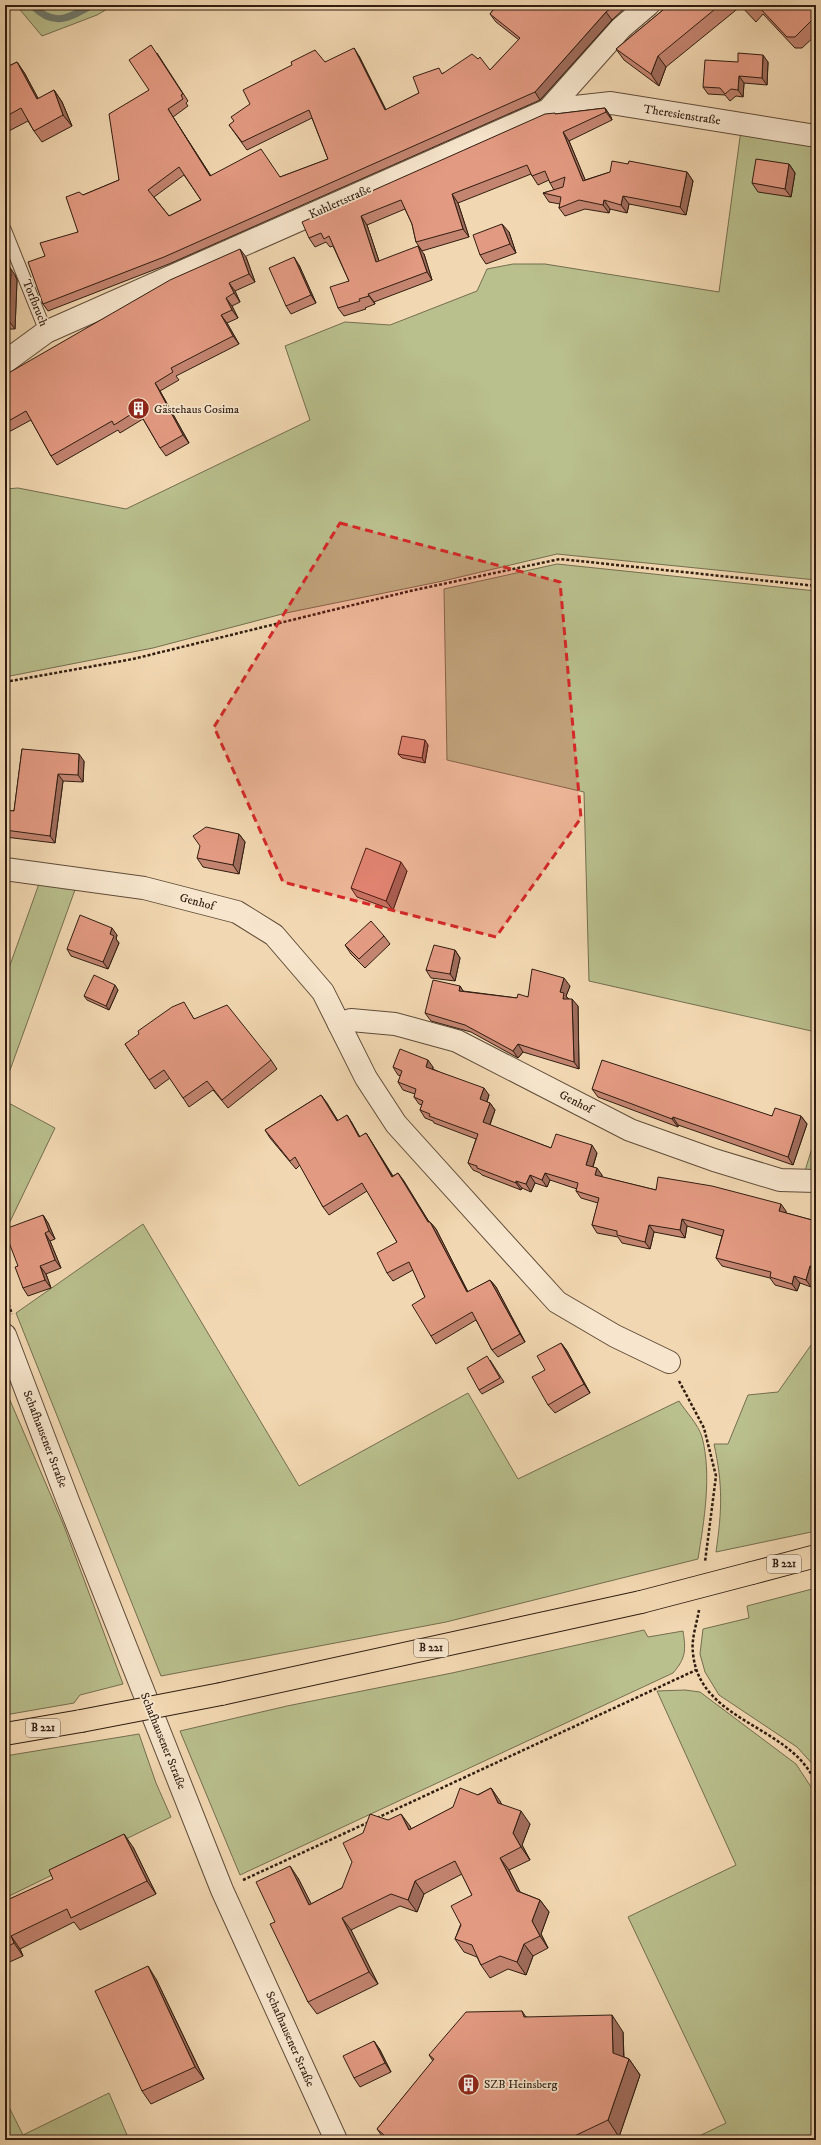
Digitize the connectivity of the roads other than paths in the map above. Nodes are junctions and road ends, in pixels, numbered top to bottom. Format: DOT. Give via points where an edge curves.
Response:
graph roads {
  1 [pos="648,5"];
  2 [pos="548,110"];
  3 [pos="816,136"];
  4 [pos="5,230"];
  5 [pos="46,332"];
  6 [pos="5,362"];
  7 [pos="5,869"];
  8 [pos="339,1024"];
  9 [pos="816,1181"];
  10 [pos="5,1335"];
  11 [pos="669,1362"];
  12 [pos="816,1556"];
  13 [pos="5,1734"];
  14 [pos="336,2140"];
  1 -- 2 [label="street, Kuhlertstraße" via="621,28"];
  2 -- 3 [label="street, Theresienstraße" via="611,103"];
  2 -- 5 [label="street, Kuhlertstraße"];
  4 -- 5 [label="lane, Torfbruch"];
  5 -- 6 [label="street, Kuhlertstraße"];
  7 -- 8 [label="street, Genhof" via="144,888 237,912 274,935 322,992"];
  8 -- 9 [label="street, Genhof" via="351,1020 395,1024 457,1041 630,1130 780,1180"];
  8 -- 11 [label="street, Genhof" via="366,1078 396,1124 557,1302 615,1336"];
  10 -- 14 [label="street, Schafhausener Straße" via="222,1890"];
  12 -- 13 [label="main road, B 221, bridge" via="641,1602 222,1694"];
}
